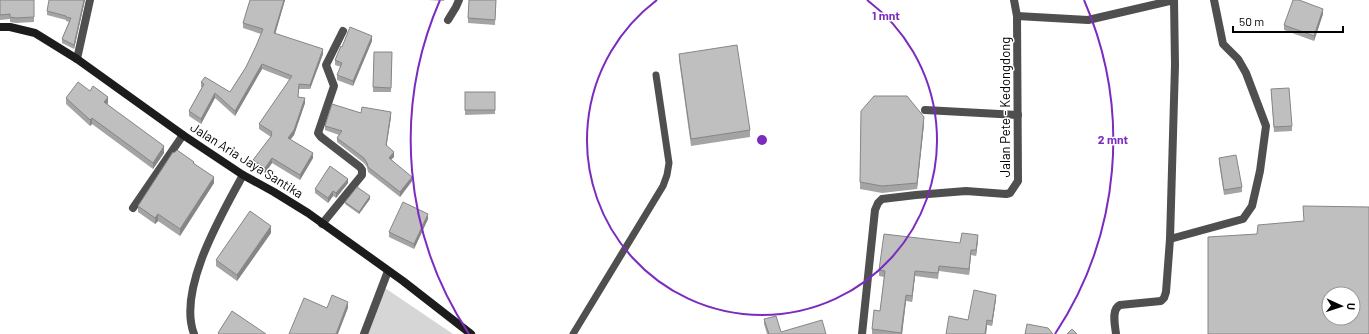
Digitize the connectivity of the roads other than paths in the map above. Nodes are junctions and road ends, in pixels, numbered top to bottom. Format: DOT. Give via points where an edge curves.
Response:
graph roads {
  1 [pos="90,0"];
  2 [pos="459,0"];
  3 [pos="1014,0"];
  4 [pos="1174,0"];
  5 [pos="1214,0"];
  6 [pos="1017,16"];
  7 [pos="448,20"];
  8 [pos="0,27"];
  9 [pos="343,31"];
  10 [pos="77,59"];
  11 [pos="656,75"];
  12 [pos="925,110"];
  13 [pos="1018,115"];
  14 [pos="183,134"];
  15 [pos="243,175"];
  16 [pos="133,208"];
  17 [pos="322,224"];
  18 [pos="1170,239"];
  19 [pos="388,271"];
  20 [pos="194,334"];
  21 [pos="364,334"];
  22 [pos="471,334"];
  23 [pos="573,334"];
  24 [pos="862,334"];
  25 [pos="1116,334"];
  1 -- 10 [label="street"];
  2 -- 7 [label="street"];
  3 -- 6 [label="street, Jalan Pete - Kedongdong"];
  4 -- 6 [label="street" via="1088,20"];
  4 -- 18 [label="street" via="1175,65"];
  5 -- 18 [label="street" via="1223,44 1238,59 1246,73 1266,126 1260,171 1252,206 1243,219"];
  6 -- 13 [label="street, Jalan Pete - Kedongdong"];
  8 -- 10 [label="street, Jalan Aria Jaya Santika" via="35,33"];
  9 -- 17 [label="street" via="326,65 334,86 318,133 360,167 362,175"];
  10 -- 14 [label="street, Jalan Aria Jaya Santika"];
  11 -- 23 [label="lane" via="669,163 667,175 663,186"];
  12 -- 13 [label="street"];
  13 -- 24 [label="street, Jalan Pete - Kedongdong" via="1018,181 1010,193 966,191 882,199 878,202 875,210"];
  14 -- 15 [label="street, Jalan Aria Jaya Santika"];
  14 -- 16 [label="street"];
  15 -- 17 [label="street, Jalan Aria Jaya Santika"];
  15 -- 20 [label="street" via="209,239 198,269 190,310"];
  17 -- 19 [label="street, Jalan Aria Jaya Santika"];
  18 -- 25 [label="street" via="1164,298 1161,301 1116,307"];
  19 -- 21 [label="street"];
  19 -- 22 [label="street, Jalan Aria Jaya Santika"];
}
